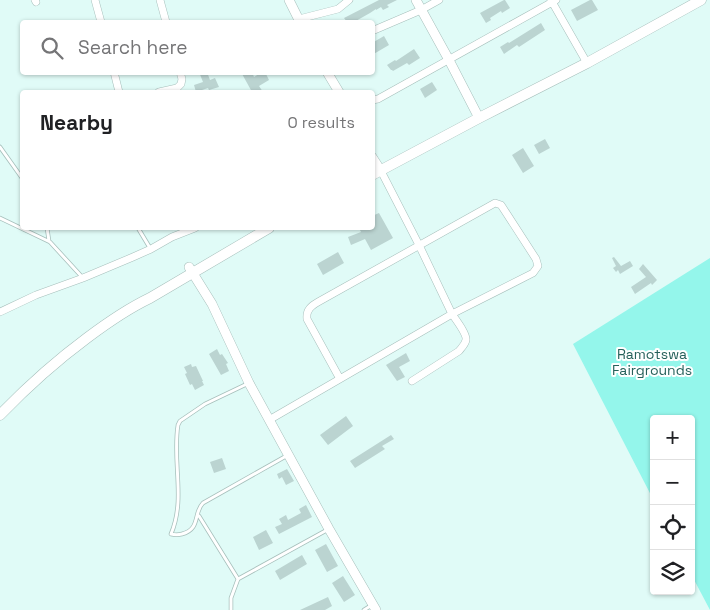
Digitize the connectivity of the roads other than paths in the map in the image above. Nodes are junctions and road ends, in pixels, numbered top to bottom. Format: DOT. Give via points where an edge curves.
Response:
graph roads {
  1 [pos="95,0"];
  2 [pos="160,0"];
  3 [pos="289,0"];
  4 [pos="349,0"];
  5 [pos="416,0"];
  6 [pos="439,0"];
  7 [pos="701,0"];
  8 [pos="554,1"];
  9 [pos="421,10"];
  10 [pos="100,20"];
  11 [pos="165,20"];
  12 [pos="299,20"];
  13 [pos="302,20"];
  14 [pos="375,30"];
  15 [pos="450,60"];
  16 [pos="586,63"];
  17 [pos="115,75"];
  18 [pos="181,75"];
  19 [pos="329,75"];
  20 [pos="118,90"];
  21 [pos="168,90"];
  22 [pos="337,90"];
  23 [pos="375,100"];
  24 [pos="480,118"];
  25 [pos="0,147"];
  26 [pos="376,173"];
  27 [pos="20,175"];
  28 [pos="0,218"];
  29 [pos="20,228"];
  30 [pos="25,230"];
  31 [pos="47,230"];
  32 [pos="139,230"];
  33 [pos="189,230"];
  34 [pos="265,230"];
  35 [pos="50,242"];
  36 [pos="418,245"];
  37 [pos="151,250"];
  38 [pos="191,270"];
  39 [pos="83,278"];
  40 [pos="0,312"];
  41 [pos="452,314"];
  42 [pos="340,379"];
  43 [pos="412,381"];
  44 [pos="249,383"];
  45 [pos="0,415"];
  46 [pos="269,420"];
  47 [pos="289,455"];
  48 [pos="198,515"];
  49 [pos="329,529"];
  50 [pos="238,579"];
  51 [pos="374,608"];
  52 [pos="231,610"];
  53 [pos="364,610"];
  1 -- 10 [label="street"];
  2 -- 11 [label="street"];
  3 -- 12 [label="street"];
  4 -- 13 [label="street" via="338,9"];
  5 -- 9 [label="street"];
  6 -- 9 [label="street"];
  7 -- 16 [label="main road"];
  8 -- 15 [label="street"];
  8 -- 16 [label="street"];
  9 -- 14 [label="street"];
  9 -- 15 [label="street"];
  15 -- 23 [label="street"];
  15 -- 24 [label="street"];
  16 -- 24 [label="main road"];
  17 -- 20 [label="street"];
  18 -- 21 [label="street" via="181,84"];
  19 -- 22 [label="street"];
  24 -- 26 [label="main road"];
  25 -- 27 [label="lane"];
  26 -- 36 [label="street"];
  28 -- 29 [label="lane"];
  30 -- 35 [label="lane"];
  31 -- 35 [label="lane"];
  32 -- 37 [label="lane"];
  33 -- 37 [label="street"];
  34 -- 38 [label="main road" via="235,242"];
  35 -- 39 [label="lane"];
  36 -- 41 [label="street"];
  36 -- 41 [label="street" via="498,203 538,263 533,273"];
  36 -- 42 [label="street" via="308,310 307,319"];
  37 -- 39 [label="street"];
  38 -- 44 [label="street" via="212,304"];
  38 -- 45 [label="main road" via="104,325 62,357"];
  39 -- 40 [label="street"];
  41 -- 42 [label="street"];
  41 -- 43 [label="street" via="465,334 464,344 459,351"];
  42 -- 46 [label="street"];
  44 -- 46 [label="street"];
  44 -- 48 [label="lane" via="205,404 178,425 179,496 171,534 174,536 192,529"];
  46 -- 47 [label="street"];
  47 -- 48 [label="lane" via="203,502"];
  47 -- 49 [label="street"];
  48 -- 50 [label="lane"];
  49 -- 50 [label="lane"];
  49 -- 51 [label="street"];
  50 -- 52 [label="lane" via="231,598"];
  51 -- 53 [label="lane"];
}
